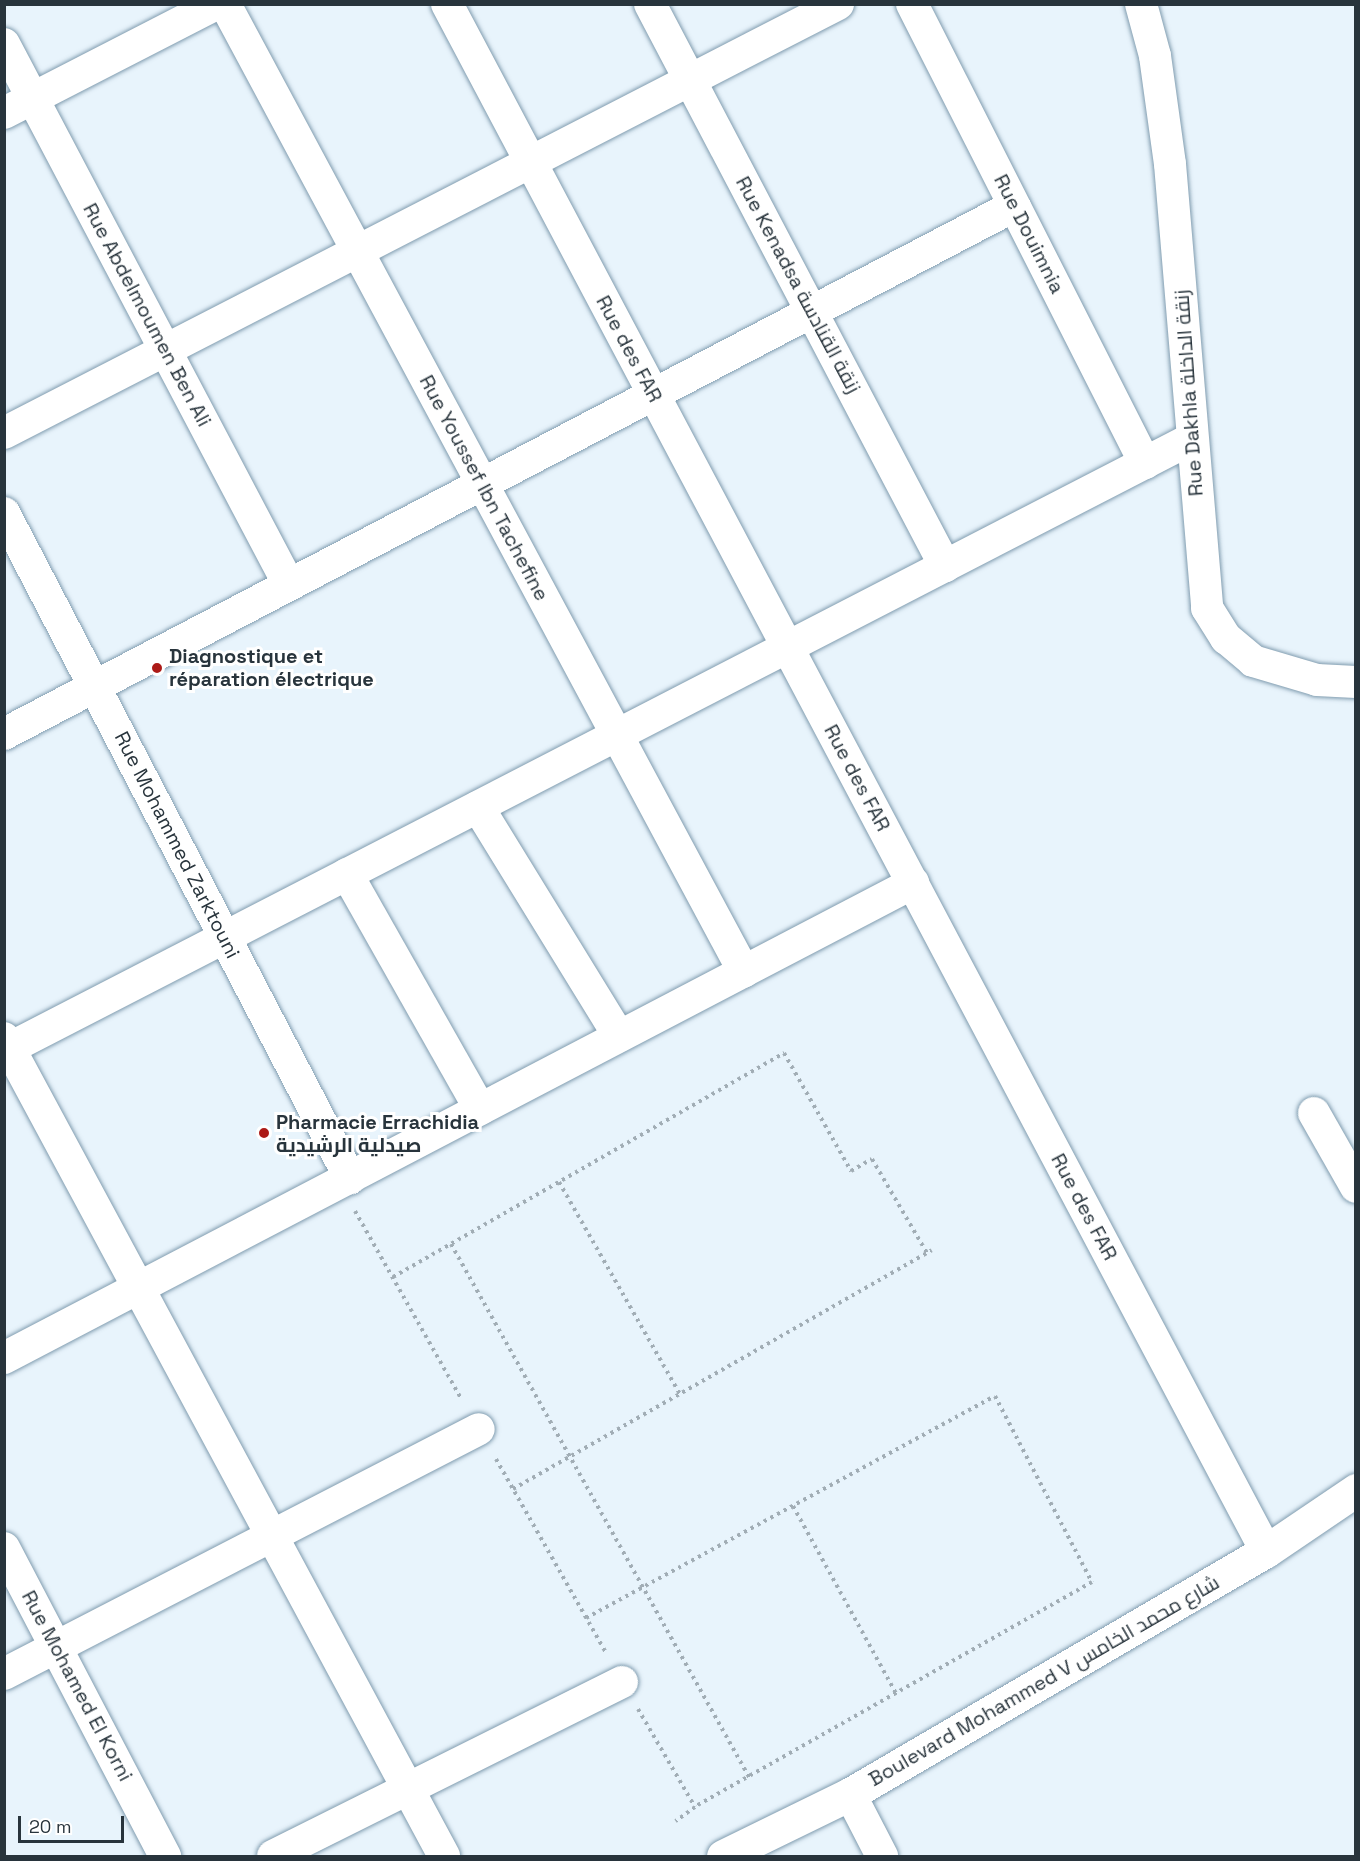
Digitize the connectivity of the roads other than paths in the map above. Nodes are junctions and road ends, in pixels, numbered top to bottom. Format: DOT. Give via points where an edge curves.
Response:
graph roads {
  1 [pos="216,4"];
  2 [pos="225,4"];
  3 [pos="447,4"];
  4 [pos="650,4"];
  5 [pos="838,4"];
  6 [pos="912,4"];
  7 [pos="1141,4"];
  8 [pos="4,44"];
  9 [pos="690,81"];
  10 [pos="33,98"];
  11 [pos="4,113"];
  12 [pos="531,163"];
  13 [pos="1014,206"];
  14 [pos="357,251"];
  15 [pos="812,311"];
  16 [pos="165,351"];
  17 [pos="654,394"];
  18 [pos="4,433"];
  19 [pos="1191,439"];
  20 [pos="1145,463"];
  21 [pos="482,484"];
  22 [pos="4,513"];
  23 [pos="945,566"];
  24 [pos="289,585"];
  25 [pos="788,647"];
  26 [pos="1356,682"];
  27 [pos="95,687"];
  28 [pos="4,734"];
  29 [pos="617,735"];
  30 [pos="478,807"];
  31 [pos="347,874"];
  32 [pos="913,883"];
  33 [pos="225,937"];
  34 [pos="744,972"];
  35 [pos="619,1036"];
  36 [pos="6,1046"];
  37 [pos="480,1109"];
  38 [pos="1314,1113"];
  39 [pos="345,1180"];
  40 [pos="1356,1187"];
  41 [pos="138,1288"];
  42 [pos="4,1358"];
  43 [pos="479,1429"];
  44 [pos="1356,1490"];
  45 [pos="272,1536"];
  46 [pos="4,1548"];
  47 [pos="1266,1551"];
  48 [pos="56,1647"];
  49 [pos="4,1674"];
  50 [pos="622,1682"];
  51 [pos="407,1789"];
  52 [pos="850,1794"];
  53 [pos="727,1856"];
  54 [pos="165,1857"];
  55 [pos="273,1857"];
  56 [pos="444,1857"];
  57 [pos="882,1857"];
  1 -- 10 [label="street"];
  2 -- 14 [label="street, Rue Youssef Ibn Tachefine"];
  3 -- 12 [label="street, Rue des FAR"];
  4 -- 9 [label="street, Rue Kenadsa زنقة القنادسة"];
  5 -- 9 [label="street"];
  6 -- 13 [label="street, Rue Douimnia"];
  7 -- 19 [label="street, Rue Dakhla زنقة الداخلة" via="1155,56 1170,164"];
  8 -- 10 [label="street, Rue Abdelmoumen Ben Ali"];
  9 -- 12 [label="street"];
  9 -- 15 [label="street, Rue Kenadsa زنقة القنادسة"];
  10 -- 11 [label="street"];
  10 -- 16 [label="street, Rue Abdelmoumen Ben Ali"];
  12 -- 14 [label="street"];
  12 -- 17 [label="street, Rue des FAR"];
  13 -- 15 [label="street"];
  13 -- 20 [label="street, Rue Douimnia"];
  14 -- 16 [label="street"];
  14 -- 21 [label="street, Rue Youssef Ibn Tachefine"];
  15 -- 17 [label="street"];
  15 -- 23 [label="street, Rue Kenadsa زنقة القنادسة"];
  16 -- 18 [label="street"];
  16 -- 24 [label="street, Rue Abdelmoumen Ben Ali"];
  17 -- 21 [label="street"];
  17 -- 25 [label="street, Rue des FAR"];
  19 -- 20 [label="street"];
  19 -- 26 [label="street, Rue Dakhla زنقة الداخلة" via="1207,608 1226,638 1253,661 1317,680"];
  20 -- 23 [label="street"];
  21 -- 24 [label="street"];
  21 -- 29 [label="street, Rue Youssef Ibn Tachefine"];
  22 -- 27 [label="street, Rue Mohammed Zarktouni"];
  23 -- 25 [label="street"];
  24 -- 27 [label="street"];
  25 -- 29 [label="street"];
  25 -- 32 [label="street, Rue des FAR"];
  27 -- 28 [label="street"];
  27 -- 33 [label="street, Rue Mohammed Zarktouni"];
  29 -- 30 [label="street"];
  29 -- 34 [label="street, Rue Youssef Ibn Tachefine"];
  30 -- 31 [label="street"];
  30 -- 35 [label="street"];
  31 -- 33 [label="street"];
  31 -- 37 [label="street"];
  32 -- 34 [label="street"];
  32 -- 47 [label="street, Rue des FAR"];
  33 -- 36 [label="street"];
  33 -- 39 [label="street, Rue Mohammed Zarktouni"];
  34 -- 35 [label="street"];
  35 -- 37 [label="street"];
  36 -- 41 [label="street"];
  37 -- 39 [label="street"];
  38 -- 40 [label="street"];
  39 -- 41 [label="street"];
  41 -- 42 [label="street"];
  41 -- 45 [label="street"];
  43 -- 45 [label="street"];
  44 -- 47 [label="street, Boulevard Mohammed V شارع محمد الخامس"];
  45 -- 48 [label="street"];
  45 -- 51 [label="street"];
  46 -- 48 [label="street, Rue Mohamed El Korni"];
  47 -- 52 [label="street, Boulevard Mohammed V شارع محمد الخامس"];
  48 -- 49 [label="street"];
  48 -- 54 [label="street, Rue Mohamed El Korni"];
  50 -- 51 [label="street"];
  51 -- 55 [label="street"];
  51 -- 56 [label="street"];
  52 -- 53 [label="street, Boulevard Mohammed V شارع محمد الخامس"];
  52 -- 57 [label="street"];
}
